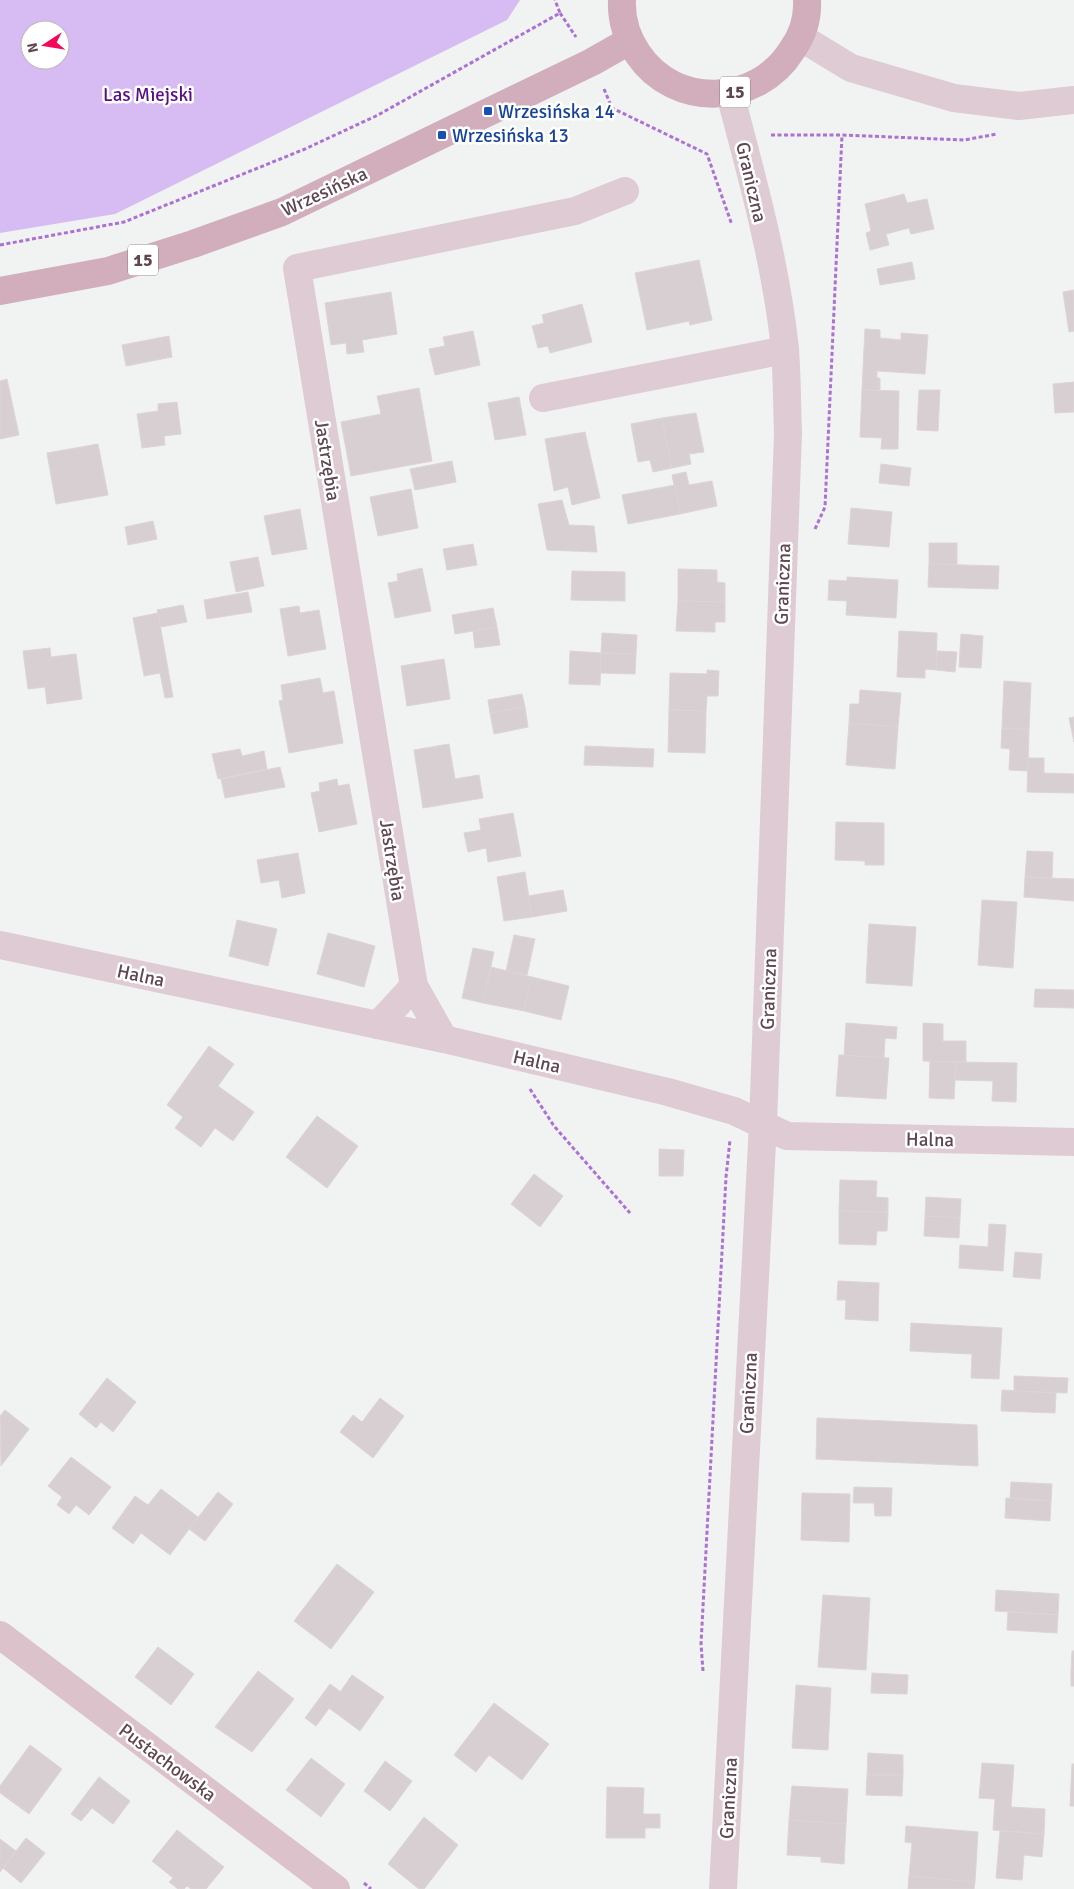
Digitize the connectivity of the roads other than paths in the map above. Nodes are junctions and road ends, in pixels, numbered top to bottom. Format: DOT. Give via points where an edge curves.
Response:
graph roads {
  1 [pos="622,0"];
  2 [pos="807,0"];
  3 [pos="800,37"];
  4 [pos="629,41"];
  5 [pos="730,94"];
  6 [pos="1074,100"];
  7 [pos="625,191"];
  8 [pos="0,291"];
  9 [pos="785,350"];
  10 [pos="543,398"];
  11 [pos="0,945"];
  12 [pos="414,986"];
  13 [pos="378,1025"];
  14 [pos="444,1039"];
  15 [pos="763,1124"];
  16 [pos="1074,1142"];
  17 [pos="0,1635"];
  18 [pos="336,1889"];
  19 [pos="723,1889"];
  1 -- 4 [label="main road, 15" via="621,12"];
  2 -- 3 [label="main road, 15"];
  3 -- 5 [label="main road, 15" via="784,64 760,83"];
  3 -- 6 [label="street" via="851,68 954,98 1019,106"];
  4 -- 5 [label="main road, 15" via="646,66 671,84 700,94"];
  4 -- 8 [label="main road, Wrzesińska / 15" via="282,212 108,271"];
  5 -- 9 [label="street, Graniczna" via="768,252"];
  7 -- 12 [label="street, Jastrzębia" via="575,211 297,268"];
  9 -- 10 [label="street"];
  9 -- 15 [label="street, Graniczna" via="788,433"];
  11 -- 13 [label="street, Halna"];
  12 -- 13 [label="street"];
  12 -- 14 [label="street, Jastrzębia"];
  13 -- 14 [label="street, Halna"];
  14 -- 15 [label="street, Halna" via="668,1092 734,1111"];
  15 -- 16 [label="street, Halna" via="787,1136"];
  15 -- 19 [label="street, Graniczna"];
  17 -- 18 [label="street, Pustachowska"];
}
